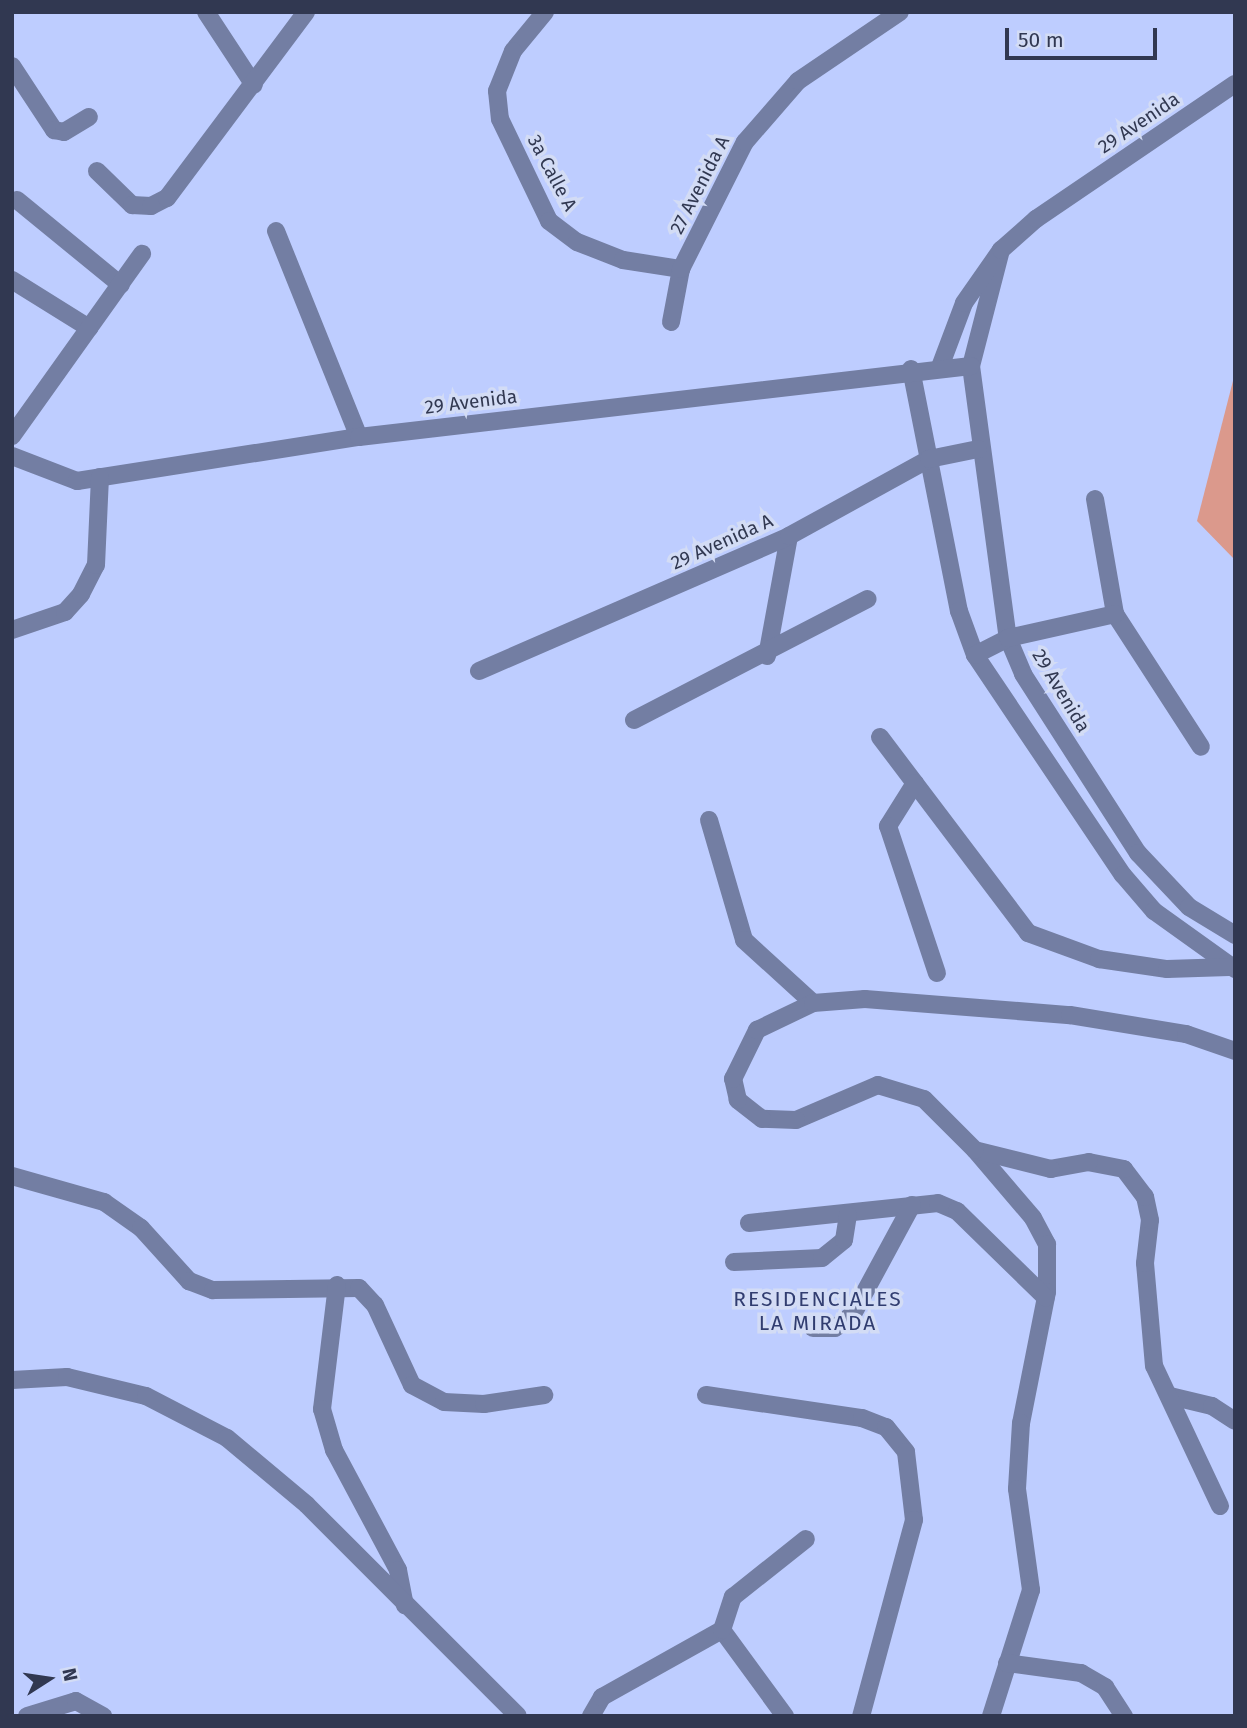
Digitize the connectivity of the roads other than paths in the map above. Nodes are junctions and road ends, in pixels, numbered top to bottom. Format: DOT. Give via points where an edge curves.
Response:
graph roads {
  1 [pos="206,12"];
  2 [pos="306,12"];
  3 [pos="545,12"];
  4 [pos="900,12"];
  5 [pos="12,66"];
  6 [pos="1235,84"];
  7 [pos="254,85"];
  8 [pos="89,117"];
  9 [pos="97,172"];
  10 [pos="17,201"];
  11 [pos="276,231"];
  12 [pos="1001,250"];
  13 [pos="142,254"];
  14 [pos="681,269"];
  15 [pos="12,280"];
  16 [pos="121,285"];
  17 [pos="671,322"];
  18 [pos="89,328"];
  19 [pos="971,366"];
  20 [pos="940,367"];
  21 [pos="911,369"];
  22 [pos="12,436"];
  23 [pos="359,437"];
  24 [pos="978,449"];
  25 [pos="12,456"];
  26 [pos="929,459"];
  27 [pos="100,477"];
  28 [pos="1095,499"];
  29 [pos="789,536"];
  30 [pos="867,599"];
  31 [pos="1115,614"];
  32 [pos="12,630"];
  33 [pos="1008,638"];
  34 [pos="975,654"];
  35 [pos="767,656"];
  36 [pos="479,671"];
  37 [pos="634,720"];
  38 [pos="880,737"];
  39 [pos="1201,747"];
  40 [pos="915,783"];
  41 [pos="709,820"];
  42 [pos="1235,935"];
  43 [pos="1232,968"];
  44 [pos="937,973"];
  45 [pos="813,1003"];
  46 [pos="1235,1051"];
  47 [pos="975,1150"];
  48 [pos="12,1176"];
  49 [pos="912,1205"];
  50 [pos="848,1215"];
  51 [pos="749,1223"];
  52 [pos="734,1262"];
  53 [pos="337,1285"];
  54 [pos="1046,1298"];
  55 [pos="813,1328"];
  56 [pos="12,1380"];
  57 [pos="544,1395"];
  58 [pos="706,1395"];
  59 [pos="1170,1396"];
  60 [pos="1235,1421"];
  61 [pos="1220,1506"];
  62 [pos="806,1539"];
  63 [pos="405,1605"];
  64 [pos="722,1630"];
  65 [pos="1007,1663"];
  66 [pos="27,1716"];
  67 [pos="103,1716"];
  68 [pos="518,1716"];
  69 [pos="591,1716"];
  70 [pos="785,1716"];
  71 [pos="861,1716"];
  72 [pos="991,1716"];
  73 [pos="1124,1716"];
  1 -- 7 [label="street"];
  2 -- 7 [label="street"];
  3 -- 14 [label="street, 3a Calle A" via="513,51 497,91 500,119 549,221 577,242 623,260"];
  4 -- 14 [label="street, 27 Avenida A" via="798,81 745,142"];
  5 -- 8 [label="street" via="54,130 64,132"];
  6 -- 12 [label="street, 29 Avenida" via="1036,219"];
  7 -- 9 [label="street" via="159,203 132,205"];
  10 -- 16 [label="street"];
  11 -- 23 [label="street"];
  12 -- 19 [label="street, 29 Avenida"];
  12 -- 20 [label="street, 29 Avenida" via="964,303"];
  13 -- 16 [label="street"];
  14 -- 17 [label="street, 27 Avenida A"];
  15 -- 18 [label="street"];
  16 -- 18 [label="street"];
  18 -- 22 [label="street"];
  19 -- 20 [label="street, 29 Avenida"];
  19 -- 24 [label="street, 29 Avenida"];
  20 -- 21 [label="street, 29 Avenida"];
  21 -- 23 [label="street, 29 Avenida"];
  21 -- 26 [label="street"];
  23 -- 27 [label="street, 29 Avenida"];
  24 -- 26 [label="street, 29 Avenida A"];
  24 -- 33 [label="street, 29 Avenida"];
  25 -- 27 [label="street, 29 Avenida" via="62,479"];
  26 -- 29 [label="street, 29 Avenida A"];
  26 -- 34 [label="street" via="960,611"];
  27 -- 32 [label="street" via="96,565 81,594 65,612"];
  28 -- 31 [label="street"];
  29 -- 35 [label="street"];
  29 -- 36 [label="street, 29 Avenida A"];
  30 -- 35 [label="street"];
  31 -- 33 [label="street"];
  31 -- 39 [label="street"];
  33 -- 34 [label="street"];
  33 -- 42 [label="street, 29 Avenida" via="1023,674 1138,853 1189,907"];
  34 -- 43 [label="street" via="1123,875 1154,911"];
  35 -- 37 [label="street"];
  38 -- 40 [label="street"];
  40 -- 43 [label="street" via="1028,933 1099,959 1167,969"];
  40 -- 44 [label="street" via="888,826"];
  41 -- 45 [label="street" via="744,940"];
  45 -- 46 [label="street" via="865,999 1070,1015 1186,1034"];
  45 -- 47 [label="street" via="757,1030 733,1079 738,1100 762,1119 796,1120 832,1099 878,1086 924,1100"];
  47 -- 54 [label="street" via="1034,1218 1047,1244"];
  47 -- 59 [label="street" via="1051,1169 1089,1162 1124,1169 1145,1197 1150,1220 1148,1328 1154,1366"];
  48 -- 53 [label="street" via="104,1202 141,1228 189,1281 213,1290"];
  49 -- 50 [label="street"];
  49 -- 54 [label="street" via="938,1203 957,1211"];
  49 -- 55 [label="street" via="853,1314 835,1328"];
  50 -- 51 [label="street"];
  50 -- 52 [label="street" via="844,1240 829,1255"];
  53 -- 57 [label="street" via="359,1288 375,1305 412,1385 444,1402 484,1404"];
  53 -- 63 [label="street" via="322,1409 334,1450 398,1570"];
  54 -- 65 [label="street" via="1021,1423 1017,1489 1031,1590"];
  56 -- 63 [label="street" via="67,1377 146,1396 227,1438 307,1505"];
  58 -- 71 [label="street" via="862,1418 886,1427 906,1452 914,1520"];
  59 -- 60 [label="street" via="1212,1406"];
  59 -- 61 [label="street"];
  62 -- 64 [label="street" via="733,1597"];
  63 -- 68 [label="street"];
  64 -- 69 [label="street" via="602,1697"];
  64 -- 70 [label="street"];
  65 -- 72 [label="street"];
  65 -- 73 [label="street" via="1081,1673 1105,1687"];
  66 -- 67 [label="street" via="76,1701"];
}
